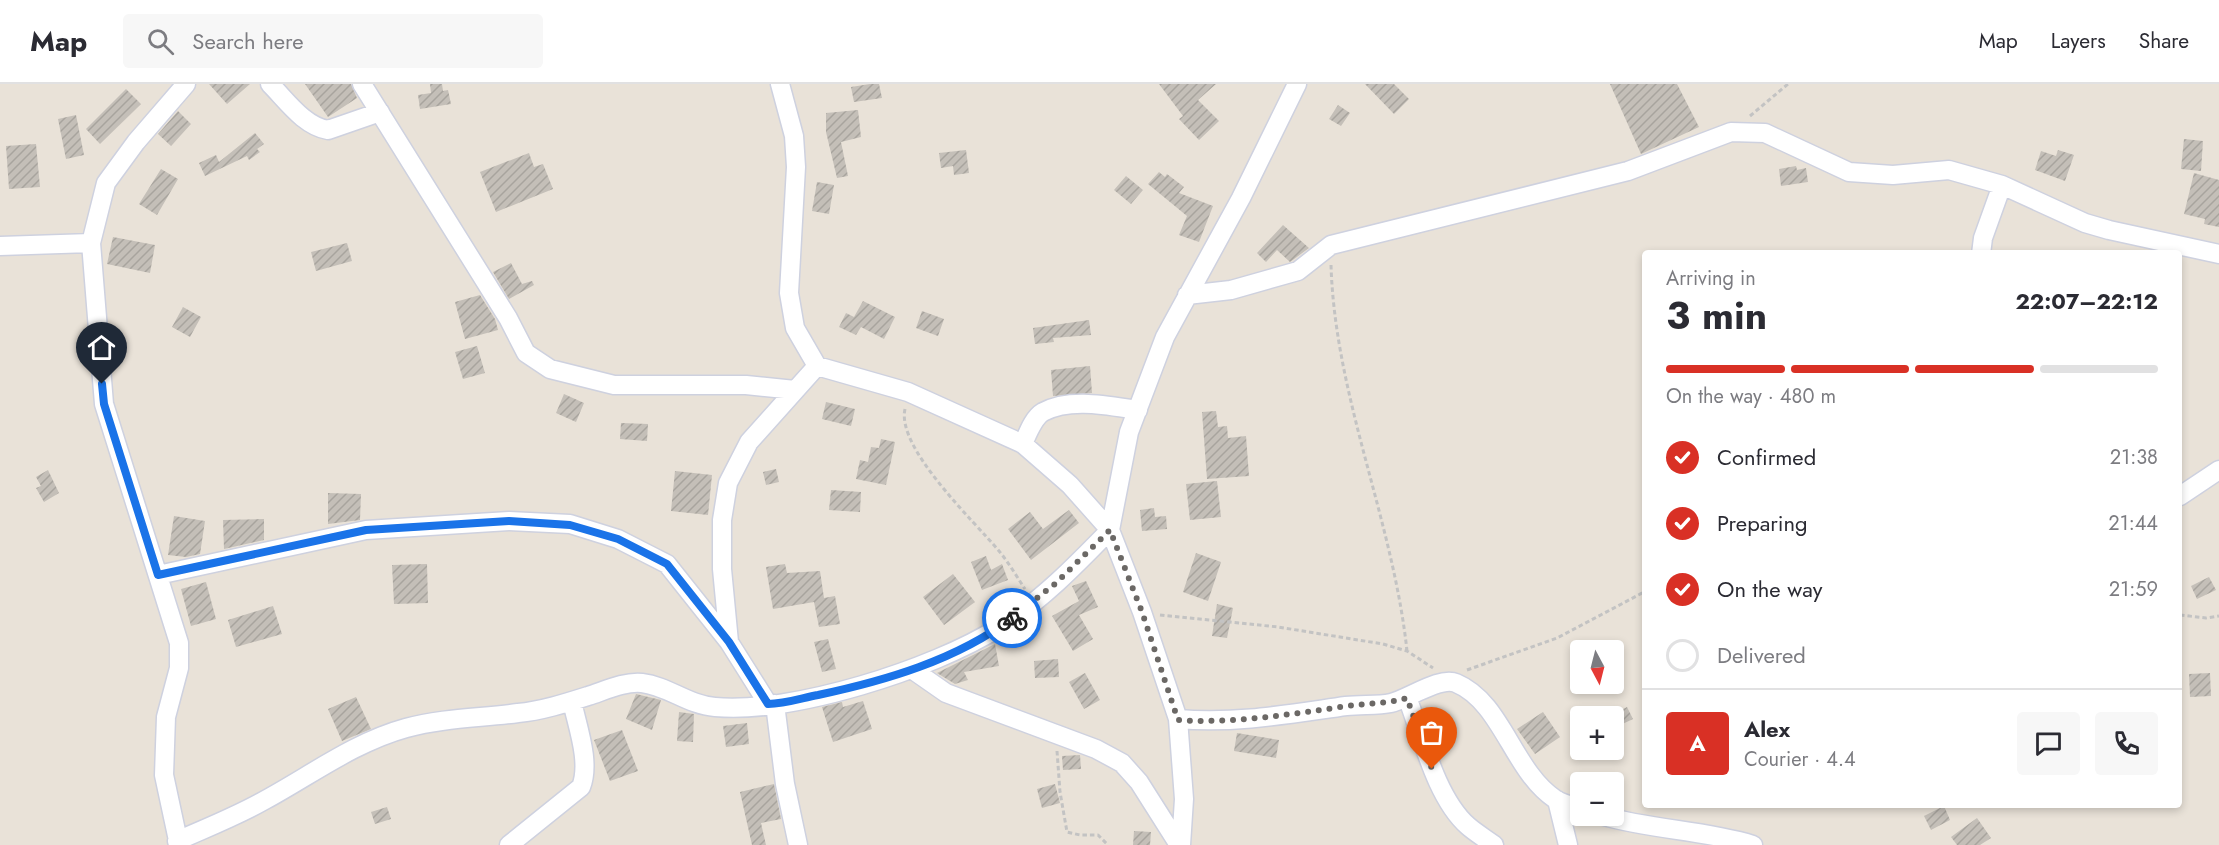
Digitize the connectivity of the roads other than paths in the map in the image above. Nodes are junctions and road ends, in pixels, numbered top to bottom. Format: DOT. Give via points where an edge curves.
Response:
graph roads {
  1 [pos="186,84"];
  2 [pos="270,84"];
  3 [pos="362,84"];
  4 [pos="780,84"];
  5 [pos="1298,84"];
  6 [pos="380,112"];
  7 [pos="2002,185"];
  8 [pos="92,243"];
  9 [pos="0,246"];
  10 [pos="1982,250"];
  11 [pos="2219,254"];
  12 [pos="1187,295"];
  13 [pos="817,366"];
  14 [pos="795,390"];
  15 [pos="1138,410"];
  16 [pos="1023,444"];
  17 [pos="2219,470"];
  18 [pos="2182,495"];
  19 [pos="1110,530"];
  20 [pos="158,575"];
  21 [pos="729,642"];
  22 [pos="913,670"];
  23 [pos="1407,698"];
  24 [pos="572,701"];
  25 [pos="771,704"];
  26 [pos="1178,720"];
  27 [pos="1557,800"];
  28 [pos="1570,804"];
  29 [pos="1624,822"];
  30 [pos="178,843"];
  31 [pos="509,845"];
  32 [pos="798,845"];
  33 [pos="1180,845"];
  34 [pos="1494,845"];
  35 [pos="1568,845"];
  36 [pos="1753,845"];
  1 -- 8 [label="street" via="106,183"];
  2 -- 6 [label="street" via="320,129 328,130"];
  3 -- 6 [label="street"];
  4 -- 13 [label="street" via="795,136 789,293 795,328"];
  5 -- 12 [label="street"];
  6 -- 14 [label="street" via="526,353 549,369 614,385 746,385"];
  7 -- 10 [label="street"];
  7 -- 11 [label="street" via="2085,223"];
  7 -- 12 [label="street" via="1949,170 1893,175 1849,172 1765,133 1731,132 1628,171 1330,245 1298,270 1232,290"];
  8 -- 9 [label="street"];
  8 -- 20 [label="street" via="104,404"];
  12 -- 15 [label="street" via="1165,338"];
  13 -- 14 [label="street"];
  13 -- 16 [label="street" via="908,393"];
  14 -- 21 [label="street" via="749,442 728,483 722,520 722,569"];
  15 -- 16 [label="street" via="1060,406 1042,412"];
  15 -- 19 [label="street" via="1129,432"];
  16 -- 19 [label="street" via="1070,485"];
  17 -- 18 [label="street"];
  19 -- 22 [label="street" via="1034,602 998,629"];
  19 -- 26 [label="street"];
  20 -- 21 [label="street" via="366,530 509,521 570,525 618,539 667,564"];
  20 -- 30 [label="street" via="179,643 179,668 166,717 164,776"];
  21 -- 25 [label="street"];
  22 -- 25 [label="street" via="852,688"];
  22 -- 33 [label="street" via="946,693 1096,749 1122,763"];
  23 -- 26 [label="street" via="1247,721"];
  23 -- 27 [label="street" via="1450,679 1468,688 1489,711 1529,775"];
  23 -- 34 [label="street" via="1432,769 1446,796 1466,825"];
  24 -- 25 [label="street" via="641,683 689,703 716,708"];
  24 -- 30 [label="street" via="521,713 406,728 347,752 263,802"];
  24 -- 31 [label="street" via="585,779 581,787"];
  25 -- 32 [label="street"];
  26 -- 33 [label="street" via="1184,799"];
  27 -- 28 [label="street"];
  27 -- 35 [label="street"];
  29 -- 36 [label="street" via="1686,829"];
}
